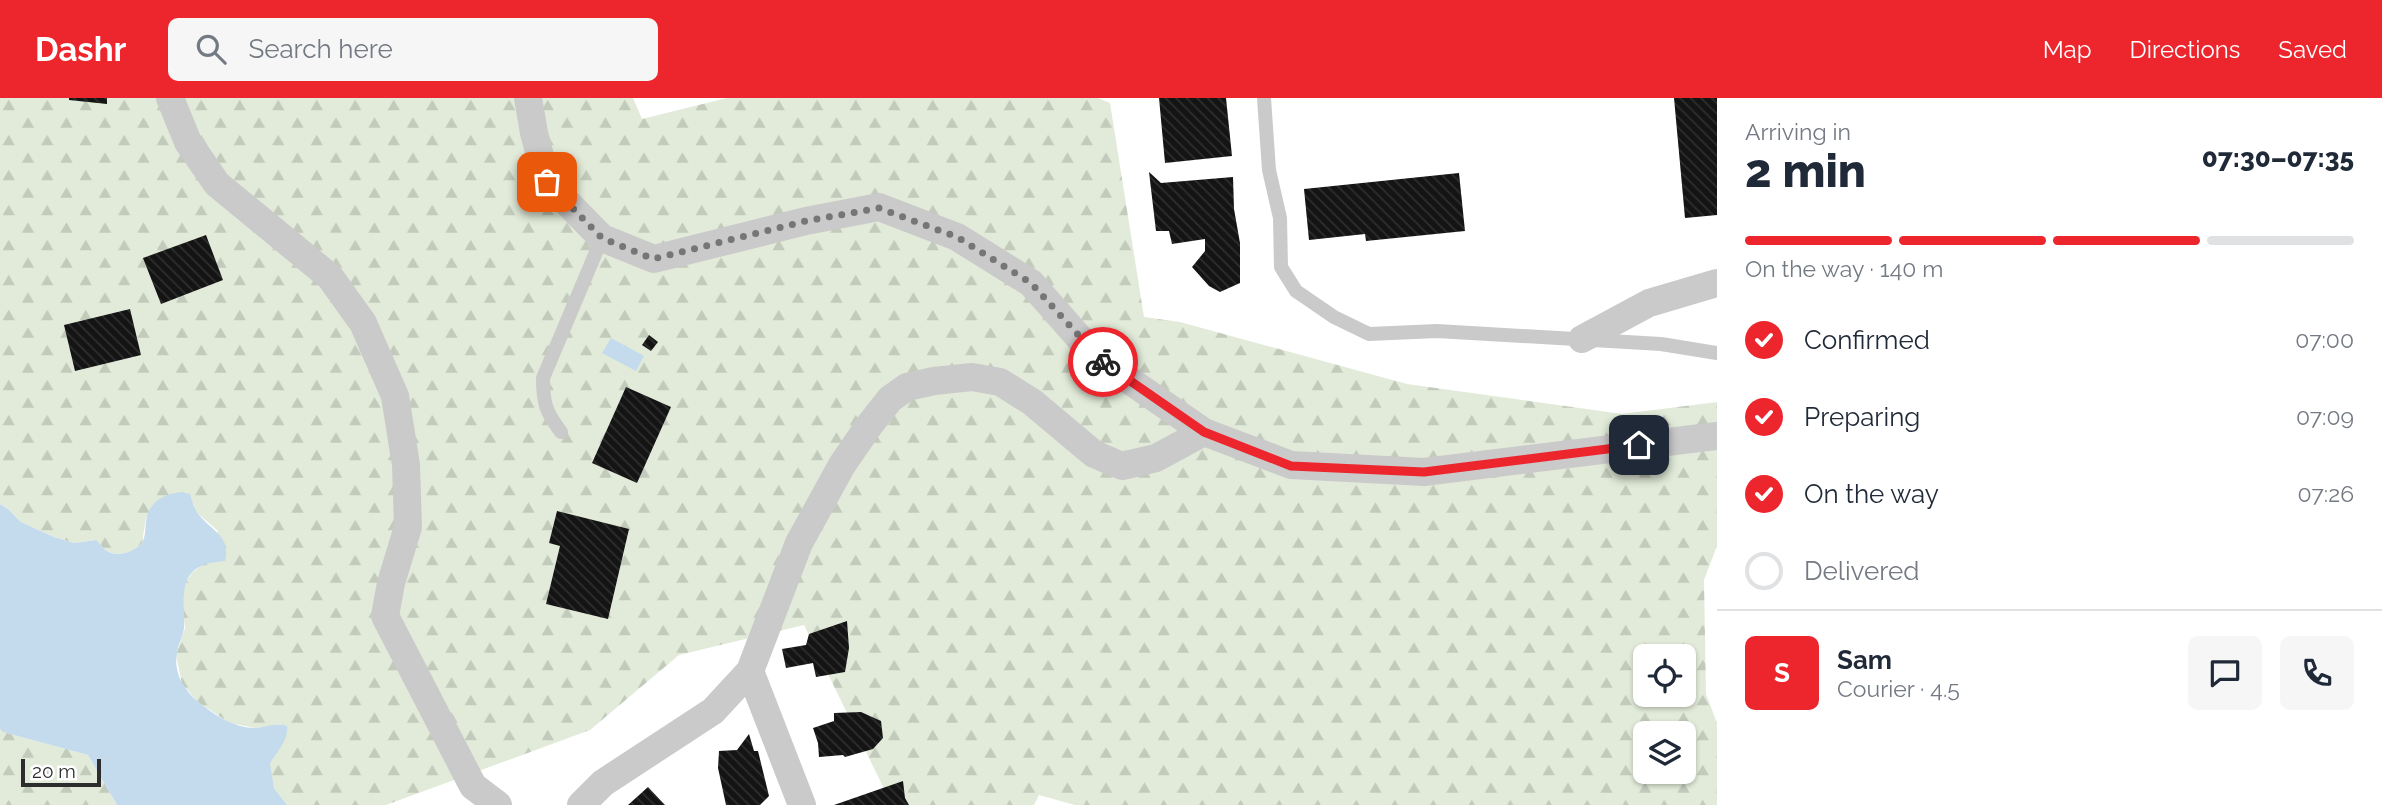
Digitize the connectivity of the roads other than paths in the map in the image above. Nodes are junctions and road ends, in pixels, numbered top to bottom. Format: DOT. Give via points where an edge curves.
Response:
graph roads {
  1 [pos="170,98"];
  2 [pos="528,98"];
  3 [pos="1264,98"];
  4 [pos="602,238"];
  5 [pos="1717,283"];
  6 [pos="1582,339"];
  7 [pos="1717,353"];
  8 [pos="561,432"];
  9 [pos="1204,432"];
  10 [pos="1717,436"];
  11 [pos="750,671"];
  12 [pos="498,805"];
  13 [pos="581,805"];
  14 [pos="802,805"];
  1 -- 12 [label="street" via="188,142 218,184 330,277 363,323 395,396 406,466 408,527 386,616 473,786"];
  2 -- 4 [label="street" via="547,182"];
  3 -- 6 [label="lane" via="1282,268 1296,291 1369,334 1437,331"];
  4 -- 8 [label="lane" via="543,378 547,414"];
  4 -- 9 [label="street" via="653,259 879,208 957,237 1031,283 1097,358"];
  5 -- 6 [label="street" via="1649,303"];
  6 -- 7 [label="lane"];
  9 -- 10 [label="street" via="1291,466 1424,472"];
  9 -- 11 [label="street" via="1156,458 1122,466 1094,454 1032,402 1000,382 972,377 907,387 890,399 868,427 805,532"];
  11 -- 13 [label="street" via="713,711 603,783"];
  11 -- 14 [label="street"];
}
